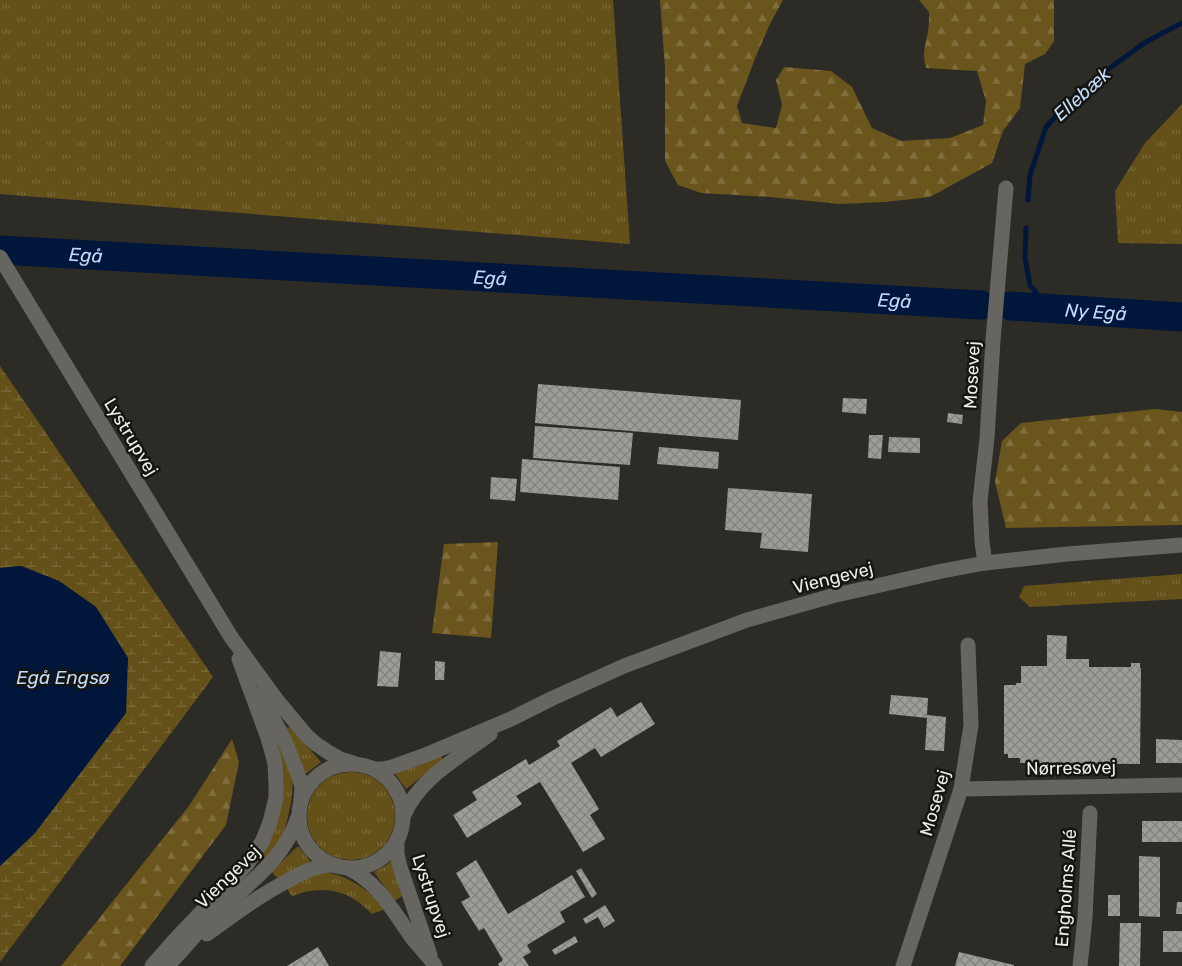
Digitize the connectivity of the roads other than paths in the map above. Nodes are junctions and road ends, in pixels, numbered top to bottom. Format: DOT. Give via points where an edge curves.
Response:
graph roads {
  1 [pos="1006,188"];
  2 [pos="3,262"];
  3 [pos="1182,545"];
  4 [pos="985,563"];
  5 [pos="231,637"];
  6 [pos="968,645"];
  7 [pos="240,659"];
  8 [pos="511,719"];
  9 [pos="353,763"];
  10 [pos="374,769"];
  11 [pos="1182,786"];
  12 [pos="961,788"];
  13 [pos="301,799"];
  14 [pos="1090,813"];
  15 [pos="299,815"];
  16 [pos="403,817"];
  17 [pos="397,840"];
  18 [pos="341,867"];
  19 [pos="170,963"];
  20 [pos="434,964"];
  21 [pos="152,966"];
  22 [pos="903,966"];
  23 [pos="1080,966"];
  1 -- 4 [label="street, Mosevej" via="988,438 980,500"];
  2 -- 5 [label="street, Lystrupvej"];
  3 -- 4 [label="street, Viengevej"];
  4 -- 8 [label="street, Viengevej" via="832,596 747,620 624,666"];
  5 -- 7 [label="street, Lystrupvej"];
  5 -- 9 [label="street, Lystrupvej" via="306,735 328,752"];
  6 -- 12 [label="street, Mosevej" via="971,725"];
  7 -- 13 [label="street, Lystrupvej" via="290,754 301,783"];
  7 -- 21 [label="street" via="275,763 276,798 270,822 252,857"];
  8 -- 10 [label="street, Viengevej" via="406,763"];
  8 -- 16 [label="street, Viengevej" via="424,784"];
  9 -- 10 [label="street"];
  9 -- 13 [label="street" via="337,765 319,774"];
  10 -- 16 [label="street" via="394,788"];
  11 -- 12 [label="street, Nørresøvej"];
  12 -- 22 [label="street, Mosevej"];
  13 -- 15 [label="street"];
  14 -- 23 [label="street, Engholms Allé"];
  15 -- 18 [label="street" via="308,844 328,863"];
  15 -- 19 [label="street, Viengevej" via="289,838 272,862"];
  16 -- 17 [label="street"];
  17 -- 18 [label="street" via="387,854 362,868"];
  17 -- 20 [label="street, Lystrupvej" via="396,854"];
  18 -- 19 [label="street, Viengevej" via="321,866 265,893"];
  18 -- 20 [label="street, Lystrupvej" via="360,875 379,892"];
}
